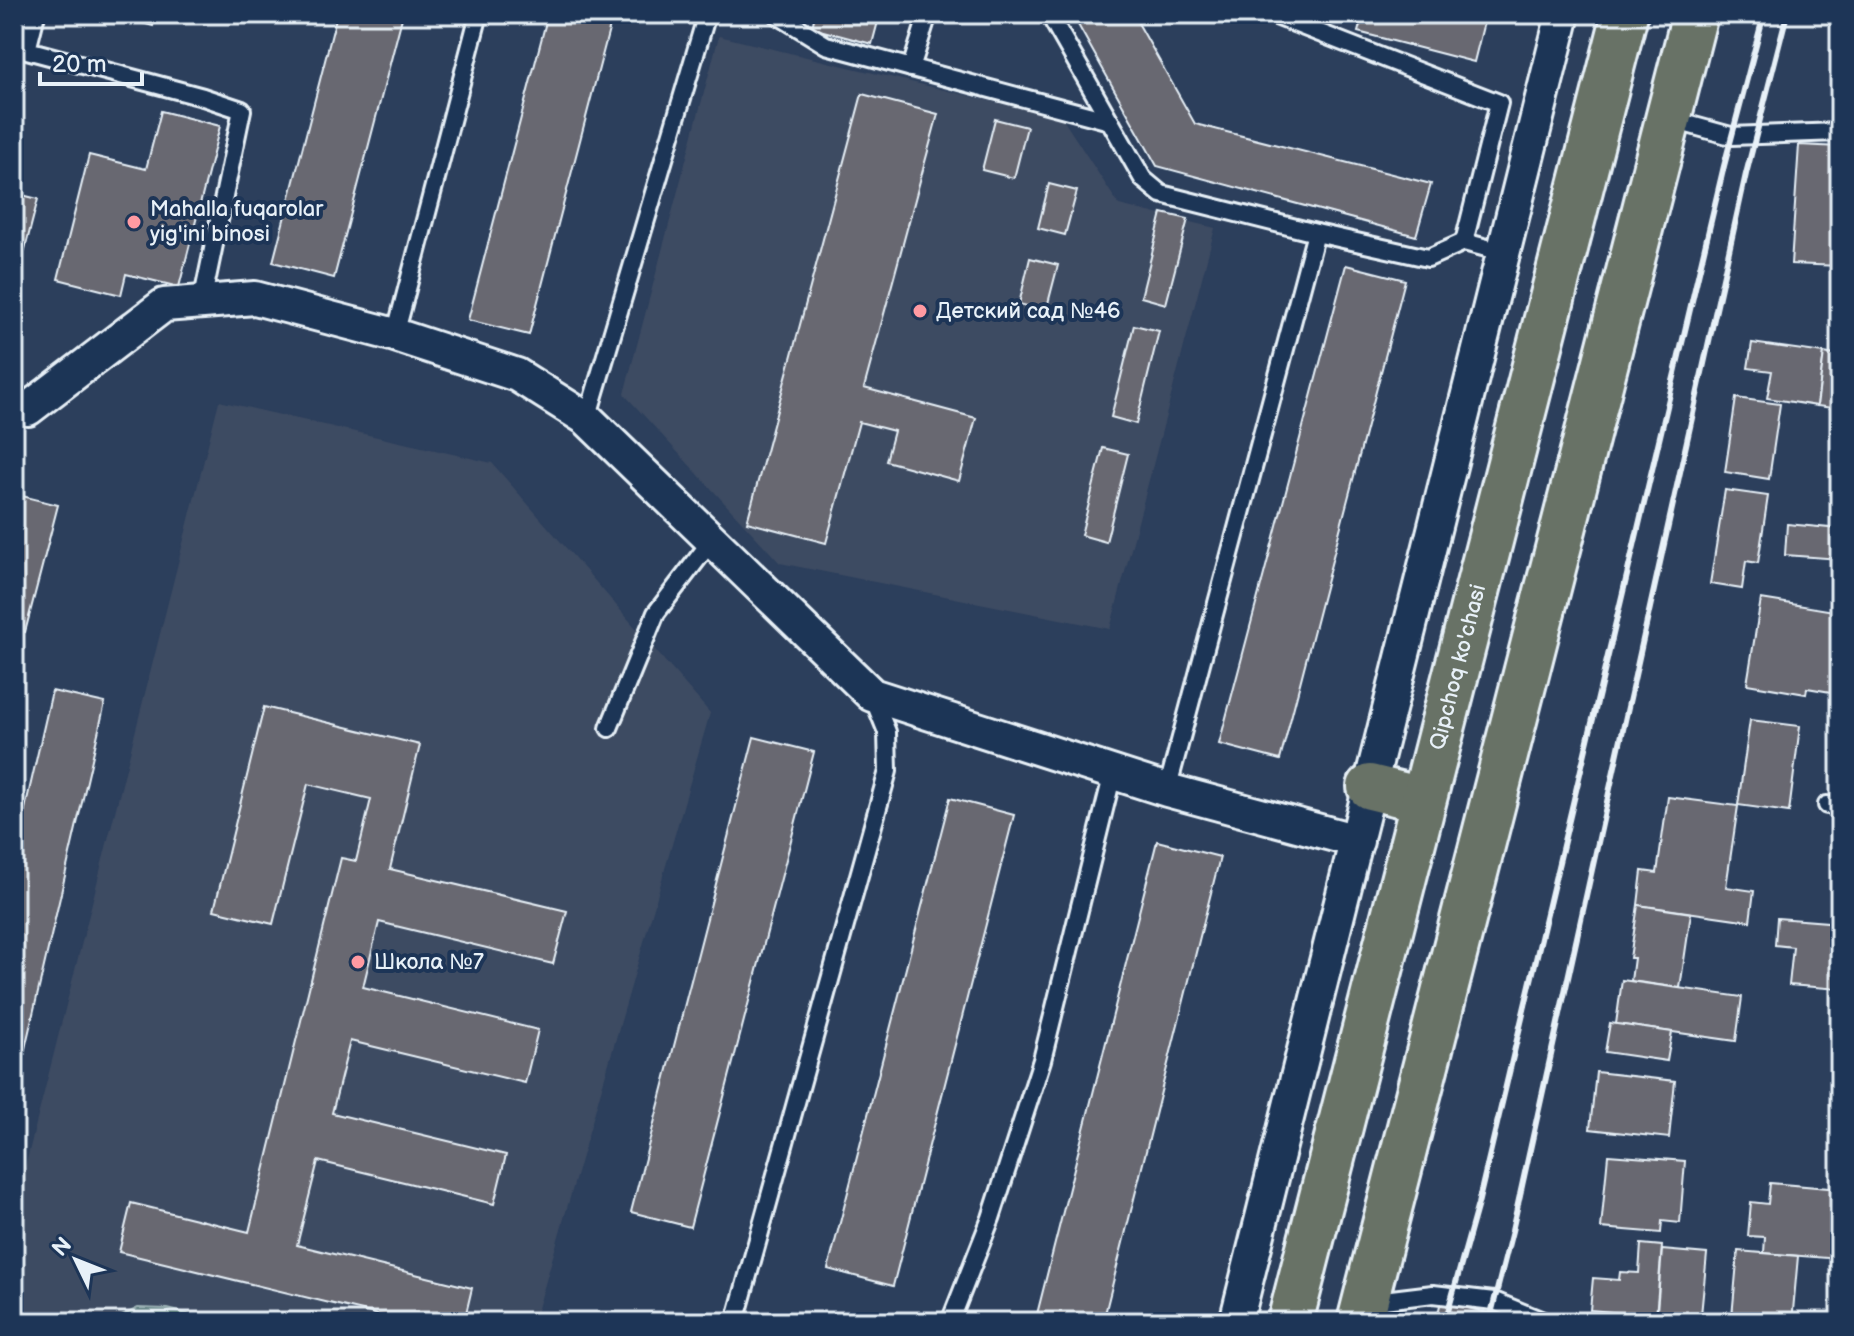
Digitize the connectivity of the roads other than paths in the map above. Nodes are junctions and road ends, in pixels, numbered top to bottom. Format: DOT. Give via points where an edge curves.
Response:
graph roads {
  1 [pos="36,14"];
  2 [pos="479,14"];
  3 [pos="707,14"];
  4 [pos="776,14"];
  5 [pos="928,14"];
  6 [pos="1049,14"];
  7 [pos="1271,14"];
  8 [pos="1563,14"];
  9 [pos="1625,14"];
  10 [pos="1695,14"];
  11 [pos="911,68"];
  12 [pos="1669,119"];
  13 [pos="1110,121"];
  14 [pos="1840,132"];
  15 [pos="1316,233"];
  16 [pos="1464,242"];
  17 [pos="1502,252"];
  18 [pos="202,302"];
  19 [pos="395,335"];
  20 [pos="14,405"];
  21 [pos="587,419"];
  22 [pos="712,540"];
  23 [pos="872,695"];
  24 [pos="609,728"];
  25 [pos="1113,773"];
  26 [pos="1370,787"];
  27 [pos="1167,790"];
  28 [pos="1423,800"];
  29 [pos="1357,841"];
  30 [pos="1363,1312"];
  31 [pos="735,1322"];
  32 [pos="950,1322"];
  33 [pos="1236,1322"];
  34 [pos="1290,1322"];
  35 [pos="1545,1322"];
  1 -- 18 [label="lane" via="27,50 242,110"];
  2 -- 19 [label="lane"];
  3 -- 21 [label="lane"];
  4 -- 11 [label="lane" via="826,45"];
  5 -- 11 [label="lane"];
  6 -- 13 [label="lane"];
  7 -- 16 [label="lane" via="1499,103"];
  8 -- 17 [label="street"];
  9 -- 28 [label="main road, Qipchoq ko'chasi"];
  10 -- 12 [label="main road"];
  11 -- 13 [label="lane"];
  12 -- 14 [label="lane" via="1731,136"];
  12 -- 30 [label="main road"];
  13 -- 15 [label="lane" via="1143,179 1161,194"];
  15 -- 16 [label="lane" via="1428,258"];
  15 -- 27 [label="lane"];
  16 -- 17 [label="lane"];
  17 -- 26 [label="street"];
  18 -- 19 [label="street" via="255,298"];
  18 -- 20 [label="street" via="164,305 28,409"];
  19 -- 21 [label="street" via="517,375"];
  21 -- 22 [label="street"];
  22 -- 23 [label="street"];
  22 -- 24 [label="lane" via="656,613"];
  23 -- 25 [label="street"];
  23 -- 31 [label="lane" via="887,732 888,771"];
  25 -- 27 [label="street"];
  25 -- 32 [label="lane" via="1042,1060 991,1218"];
  26 -- 28 [label="main road"];
  26 -- 29 [label="street"];
  27 -- 29 [label="street"];
  28 -- 34 [label="main road, Qipchoq ko'chasi"];
  29 -- 33 [label="street"];
  30 -- 35 [label="lane" via="1433,1294 1494,1301"];
}
